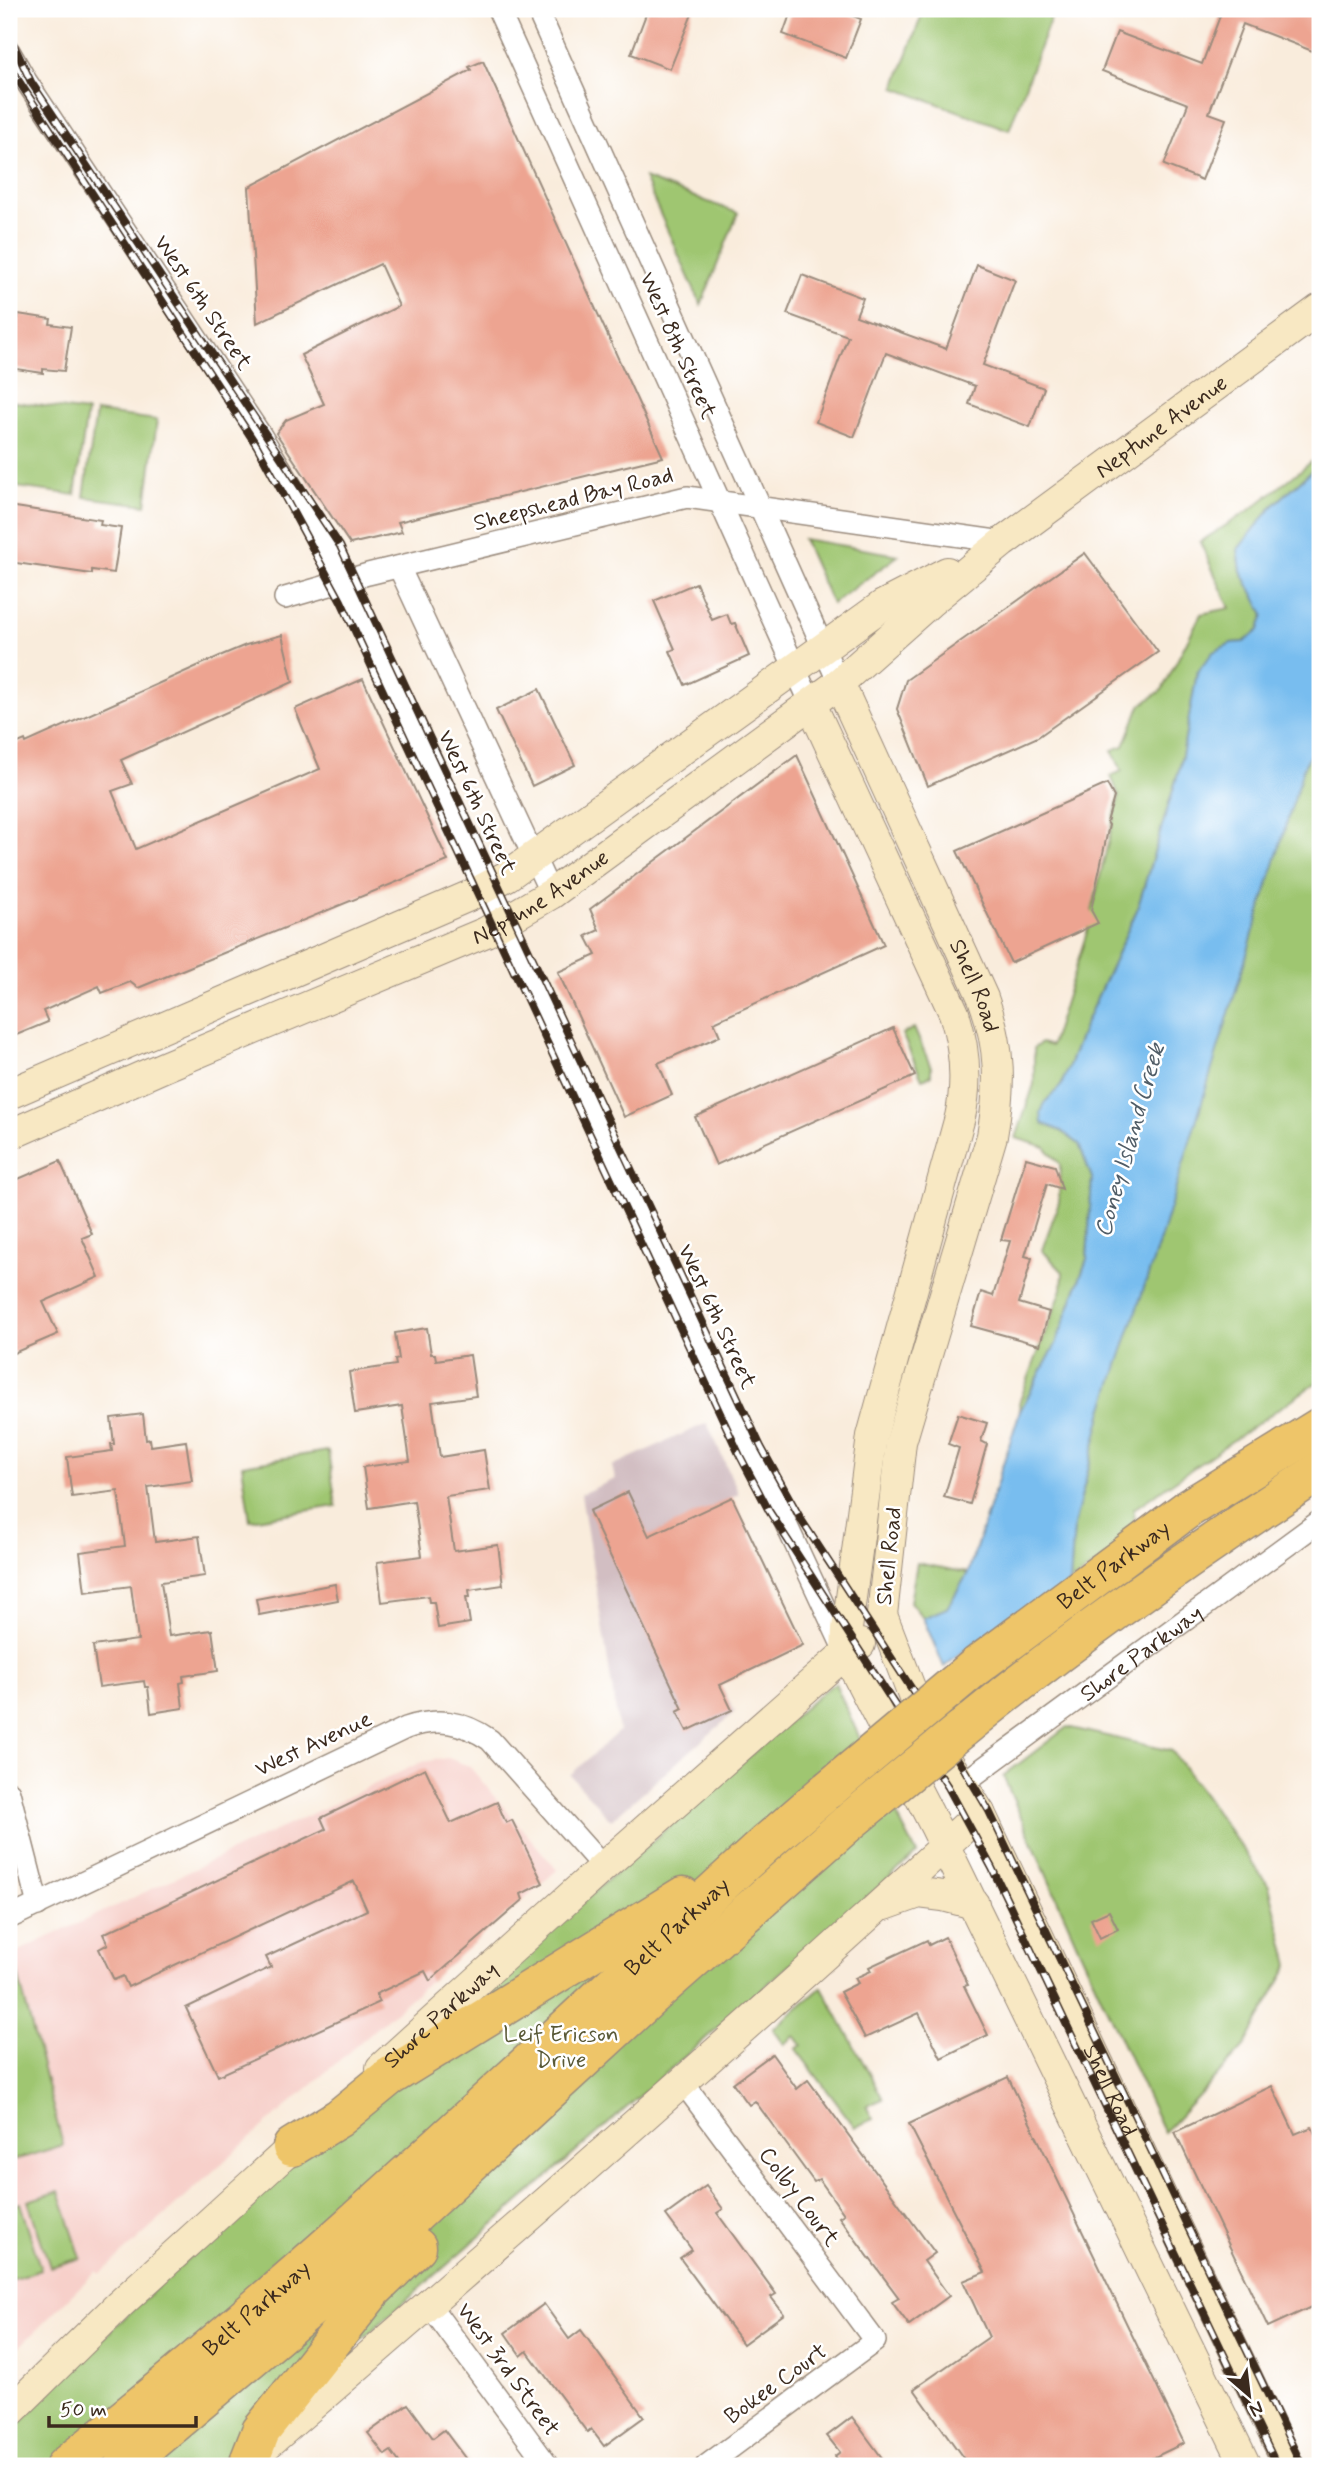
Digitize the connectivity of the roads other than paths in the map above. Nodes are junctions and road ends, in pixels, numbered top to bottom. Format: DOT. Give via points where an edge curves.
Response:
graph roads {
  1 [pos="498,9"];
  2 [pos="537,9"];
  3 [pos="9,51"];
  4 [pos="1320,309"];
  5 [pos="720,501"];
  6 [pos="760,508"];
  7 [pos="1003,542"];
  8 [pos="399,567"];
  9 [pos="345,581"];
  10 [pos="285,598"];
  11 [pos="824,649"];
  12 [pos="796,669"];
  13 [pos="839,683"];
  14 [pos="811,704"];
  15 [pos="534,858"];
  16 [pos="489,885"];
  17 [pos="551,894"];
  18 [pos="506,922"];
  19 [pos="9,1094"];
  20 [pos="9,1135"];
  21 [pos="1320,1427"];
  22 [pos="1320,1471"];
  23 [pos="1320,1521"];
  24 [pos="885,1626"];
  25 [pos="846,1653"];
  26 [pos="962,1784"];
  27 [pos="9,1792"];
  28 [pos="980,1812"];
  29 [pos="765,1844"];
  30 [pos="945,1845"];
  31 [pos="603,1867"];
  32 [pos="974,1904"];
  33 [pos="38,1905"];
  34 [pos="878,1908"];
  35 [pos="9,1918"];
  36 [pos="682,2081"];
  37 [pos="555,2088"];
  38 [pos="292,2147"];
  39 [pos="428,2303"];
  40 [pos="875,2341"];
  41 [pos="9,2413"];
  42 [pos="249,2464"];
  43 [pos="65,2466"];
  44 [pos="123,2466"];
  45 [pos="548,2466"];
  46 [pos="706,2466"];
  47 [pos="1246,2466"];
  48 [pos="1289,2466"];
  1 -- 5 [label="street, West 8th Street"];
  2 -- 6 [label="street, West 8th Street"];
  3 -- 9 [label="street, West 6th Street" via="260,434"];
  4 -- 7 [label="main road, Neptune Avenue"];
  5 -- 6 [label="street, Sheepshead Bay Road"];
  5 -- 8 [label="street, Sheepshead Bay Road" via="670,499"];
  5 -- 12 [label="street, West 8th Street"];
  6 -- 7 [label="street, Sheepshead Bay Road"];
  6 -- 11 [label="street, West 8th Street"];
  7 -- 11 [label="main road, Neptune Avenue" via="883,605"];
  7 -- 13 [label="main road, Neptune Avenue"];
  8 -- 9 [label="street, Sheepshead Bay Road"];
  8 -- 15 [label="street, West 6th Street"];
  9 -- 10 [label="street, Sheepshead Bay Road"];
  9 -- 16 [label="street, West 6th Street"];
  11 -- 12 [label="main road, Neptune Avenue"];
  11 -- 13 [label="street, West 8th Street"];
  12 -- 14 [label="street, West 8th Street"];
  12 -- 15 [label="main road, Neptune Avenue"];
  13 -- 14 [label="main road, Neptune Avenue"];
  13 -- 24 [label="main road, Shell Road" via="983,998 999,1069 992,1136 901,1442 883,1602"];
  14 -- 17 [label="main road, Neptune Avenue"];
  14 -- 25 [label="main road, Shell Road" via="954,1013 965,1069 960,1117 872,1436"];
  15 -- 16 [label="main road, Neptune Avenue"];
  15 -- 17 [label="street, West 6th Street"];
  16 -- 18 [label="street, West 6th Street"];
  16 -- 19 [label="main road, Neptune Avenue"];
  17 -- 18 [label="main road, Neptune Avenue"];
  18 -- 20 [label="main road, Neptune Avenue"];
  18 -- 25 [label="street, West 6th Street"];
  21 -- 29 [label="highway, Belt Parkway, bridge" via="1189,1508 1078,1588 975,1667"];
  22 -- 37 [label="highway, Belt Parkway, bridge" via="1216,1539 998,1700 848,1823"];
  23 -- 26 [label="street, Shore Parkway"];
  24 -- 25 [label="main road, Shore Parkway"];
  24 -- 26 [label="main road, Shell Road" via="924,1724"];
  25 -- 30 [label="main road, Shell Road"];
  25 -- 31 [label="main road, Shore Parkway"];
  26 -- 28 [label="main road, Shell Road"];
  27 -- 33 [label="street"];
  28 -- 30 [label="main road"];
  28 -- 48 [label="main road, Shell Road"];
  29 -- 38 [label="highway" via="389,2077"];
  29 -- 43 [label="highway, Belt Parkway" via="308,2262"];
  30 -- 32 [label="main road, Shell Road"];
  30 -- 34 [label="main road"];
  31 -- 33 [label="street, West Avenue" via="490,1740 460,1724 441,1721 406,1728"];
  31 -- 38 [label="main road, Shore Parkway"];
  32 -- 34 [label="main road" via="919,1893"];
  32 -- 47 [label="main road, Shell Road"];
  33 -- 35 [label="street, West Avenue"];
  34 -- 36 [label="main road"];
  36 -- 39 [label="main road"];
  36 -- 40 [label="street, Colby Court"];
  37 -- 42 [label="highway" via="497,2168 373,2290 261,2431"];
  37 -- 44 [label="highway, Belt Parkway" via="342,2282"];
  38 -- 41 [label="main road, Shore Parkway"];
  39 -- 42 [label="main road"];
  39 -- 45 [label="street, West 3rd Street"];
  40 -- 46 [label="street, Bokee Court"];
}
